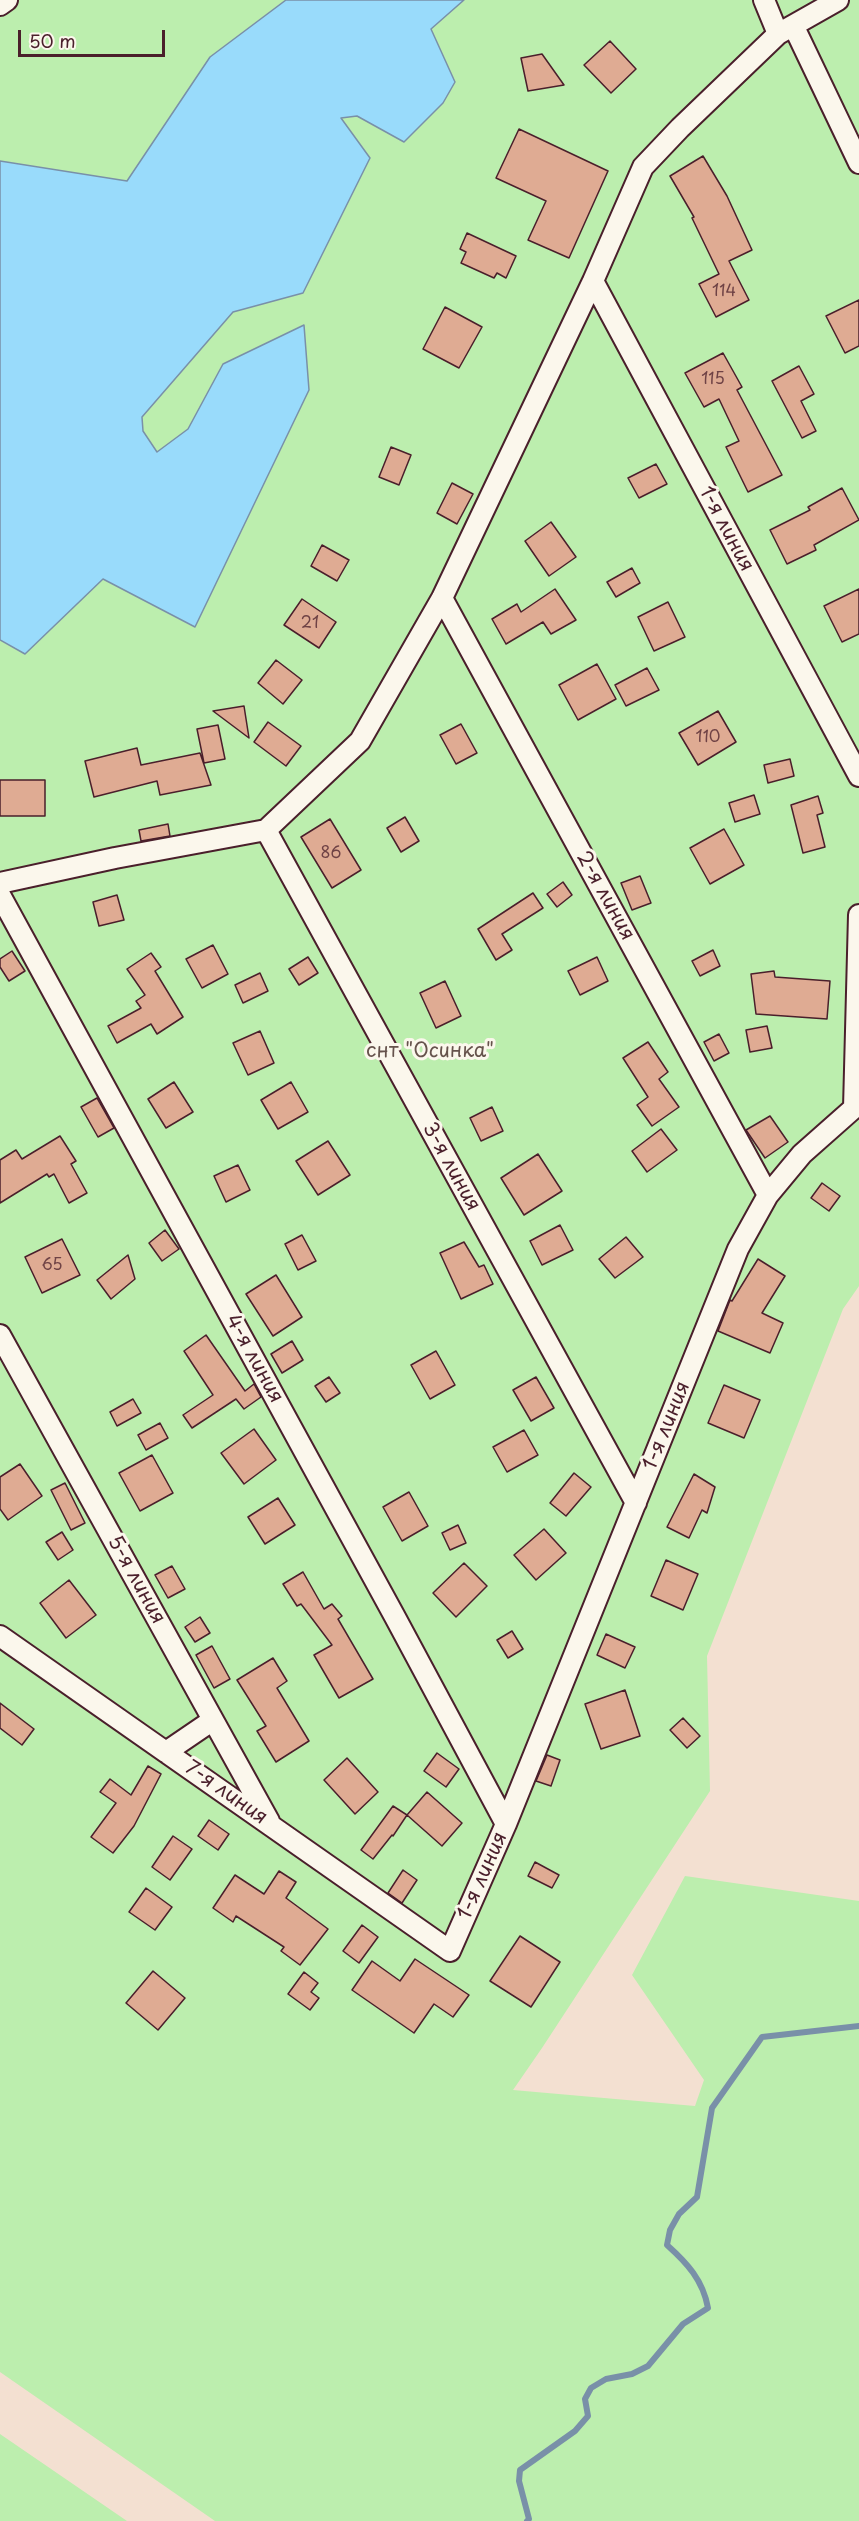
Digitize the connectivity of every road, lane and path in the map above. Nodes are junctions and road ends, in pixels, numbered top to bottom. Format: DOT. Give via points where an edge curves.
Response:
graph roads {
  1 [pos="7,0"];
  2 [pos="764,0"];
  3 [pos="838,0"];
  4 [pos="0,5"];
  5 [pos="786,30"];
  6 [pos="859,163"];
  7 [pos="593,281"];
  8 [pos="442,597"];
  9 [pos="859,776"];
  10 [pos="266,830"];
  11 [pos="0,883"];
  12 [pos="0,896"];
  13 [pos="859,915"];
  14 [pos="768,1195"];
  15 [pos="0,1335"];
  16 [pos="636,1503"];
  17 [pos="0,1636"];
  18 [pos="213,1720"];
  19 [pos="166,1752"];
  20 [pos="506,1824"];
  21 [pos="272,1826"];
  22 [pos="450,1951"];
  1 -- 4 [label="street"];
  2 -- 5 [label="street"];
  3 -- 5 [label="street"];
  5 -- 6 [label="street"];
  5 -- 7 [label="street" via="643,167"];
  7 -- 8 [label="street"];
  7 -- 9 [label="street, 1-я линия"];
  8 -- 10 [label="street" via="360,741"];
  8 -- 14 [label="street, 2-я линия"];
  10 -- 11 [label="street"];
  10 -- 16 [label="street, 3-я линия"];
  12 -- 20 [label="street, 4-я линия"];
  13 -- 14 [label="street, 1-я линия" via="854,1108 802,1154"];
  14 -- 16 [label="street, 1-я линия" via="738,1249"];
  15 -- 18 [label="street, 5-я линия"];
  16 -- 20 [label="street, 1-я линия"];
  17 -- 19 [label="street, 7-я линия"];
  18 -- 19 [label="street"];
  18 -- 21 [label="street, 5-я линия"];
  19 -- 21 [label="street, 7-я линия"];
  20 -- 22 [label="street, 1-я линия"];
  21 -- 22 [label="street, 7-я линия"];
}
